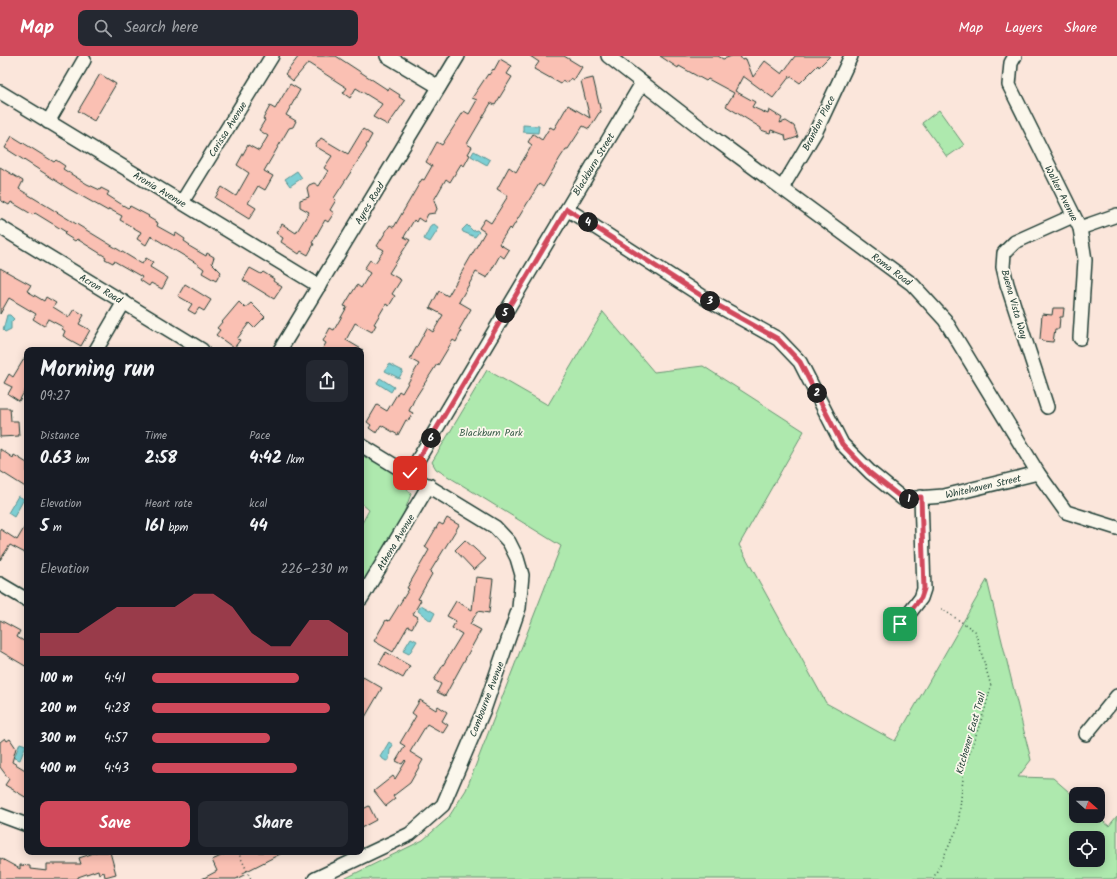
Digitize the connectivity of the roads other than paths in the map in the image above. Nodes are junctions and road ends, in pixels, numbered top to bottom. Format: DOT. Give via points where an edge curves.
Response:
graph roads {
  1 [pos="272,56"];
  2 [pos="387,56"];
  3 [pos="458,56"];
  4 [pos="608,56"];
  5 [pos="852,56"];
  6 [pos="1015,56"];
  7 [pos="84,60"];
  8 [pos="642,83"];
  9 [pos="439,87"];
  10 [pos="0,92"];
  11 [pos="48,122"];
  12 [pos="782,188"];
  13 [pos="182,202"];
  14 [pos="567,209"];
  15 [pos="1117,215"];
  16 [pos="1073,216"];
  17 [pos="0,227"];
  18 [pos="1080,228"];
  19 [pos="319,286"];
  20 [pos="124,302"];
  21 [pos="1080,338"];
  22 [pos="98,347"];
  23 [pos="197,347"];
  24 [pos="282,347"];
  25 [pos="1046,407"];
  26 [pos="364,446"];
  27 [pos="410,473"];
  28 [pos="1038,473"];
  29 [pos="429,485"];
  30 [pos="921,497"];
  31 [pos="1117,528"];
  32 [pos="0,584"];
  33 [pos="364,594"];
  34 [pos="24,598"];
  35 [pos="900,624"];
  36 [pos="1117,696"];
  37 [pos="1086,734"];
  38 [pos="0,815"];
  39 [pos="24,824"];
  40 [pos="314,879"];
  1 -- 13 [label="street, Carissa Avenue"];
  2 -- 9 [label="street"];
  3 -- 9 [label="street, Ayres Road"];
  4 -- 8 [label="street, Roma Road"];
  5 -- 12 [label="street, Brandon Place" via="816,131"];
  6 -- 16 [label="street, Walker Avenue" via="1011,63 1009,85"];
  7 -- 11 [label="street"];
  8 -- 12 [label="street, Roma Road"];
  8 -- 14 [label="street, Blackburn Street"];
  9 -- 19 [label="street, Ayres Road"];
  10 -- 11 [label="street, Aronia Avenue"];
  11 -- 13 [label="street, Aronia Avenue"];
  12 -- 28 [label="street, Roma Road" via="912,284 945,320"];
  13 -- 19 [label="street, Aronia Avenue"];
  14 -- 27 [label="street, Blackburn Street"];
  14 -- 30 [label="street, Whitehaven Street" via="708,300 778,339 800,362 842,444 870,473 903,499"];
  15 -- 18 [label="street"];
  16 -- 18 [label="street, Walker Avenue"];
  16 -- 25 [label="street, Buena Vista Way" via="1015,242 1004,253 1003,267 1007,284"];
  17 -- 20 [label="street, Acron Road"];
  18 -- 21 [label="street, Walker Avenue" via="1085,260"];
  19 -- 24 [label="street, Ayres Road"];
  20 -- 22 [label="street"];
  20 -- 23 [label="street, Acron Road"];
  26 -- 27 [label="street"];
  27 -- 29 [label="street"];
  28 -- 30 [label="street, Whitehaven Street" via="944,496"];
  28 -- 31 [label="street, Roma Road" via="1066,512"];
  29 -- 33 [label="street, Athena Avenue"];
  29 -- 40 [label="street, Cambourne Avenue" via="495,527 509,542 522,575 519,608 485,707 443,805 410,834"];
  30 -- 35 [label="street" via="924,589 921,598"];
  32 -- 34 [label="street"];
  36 -- 37 [label="street"];
  38 -- 39 [label="street"];
}
